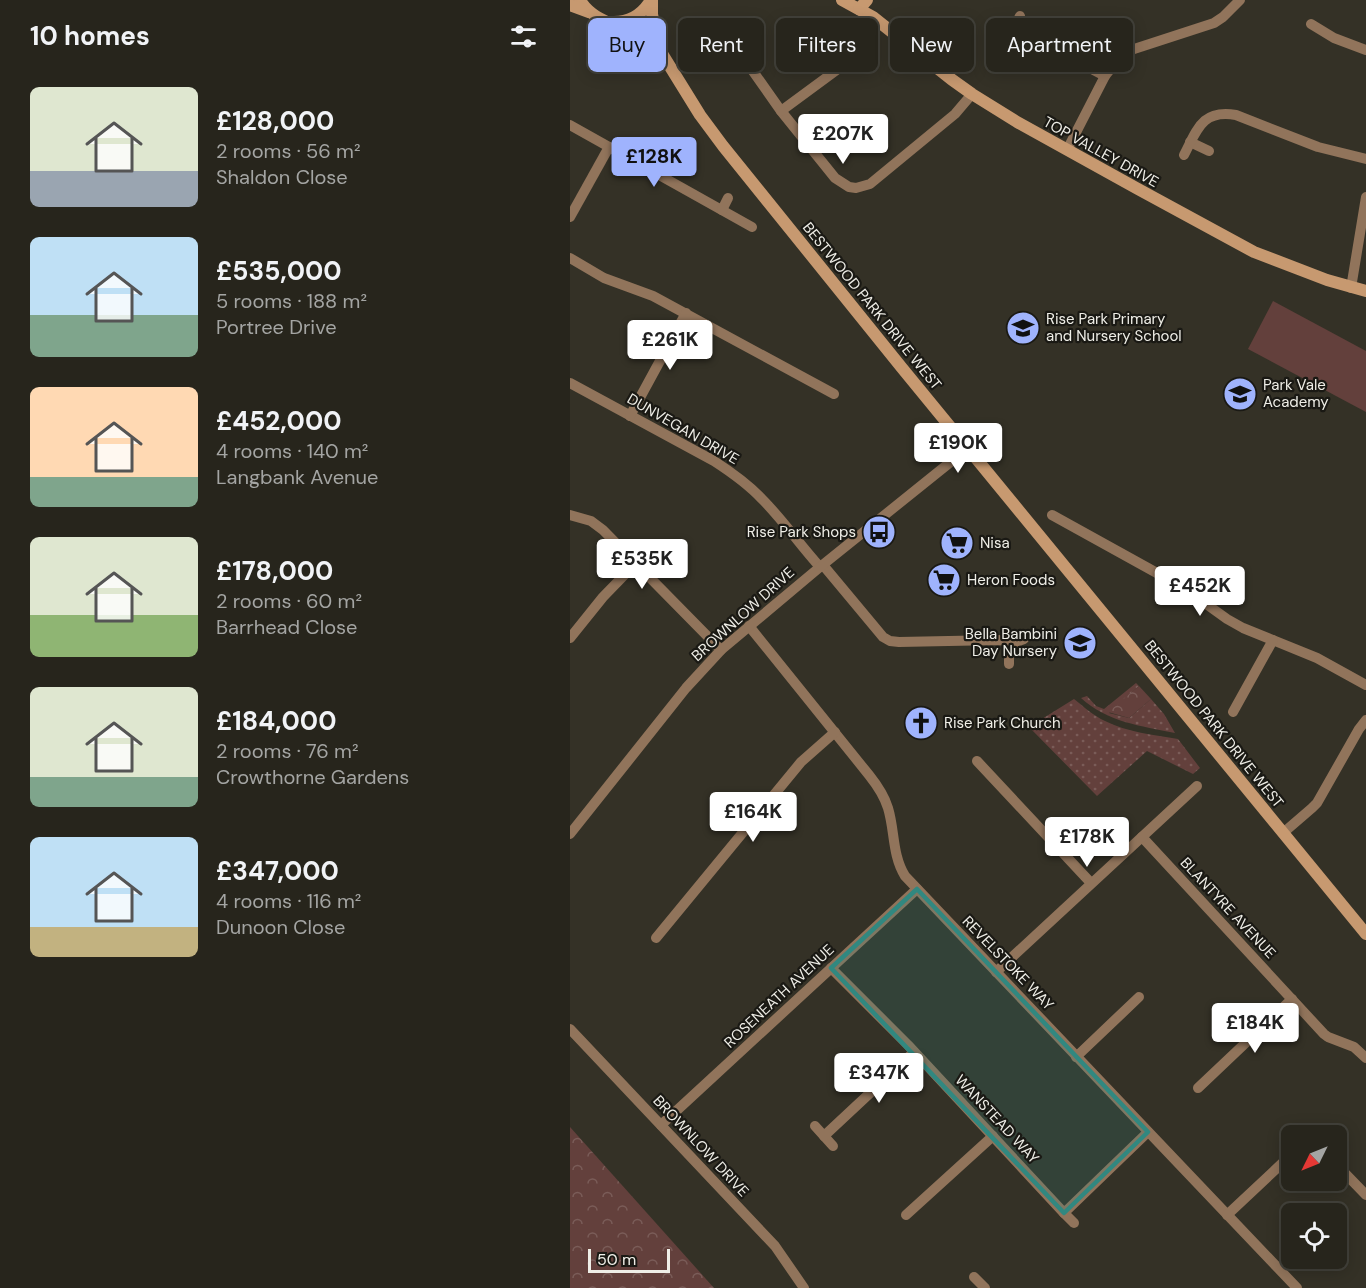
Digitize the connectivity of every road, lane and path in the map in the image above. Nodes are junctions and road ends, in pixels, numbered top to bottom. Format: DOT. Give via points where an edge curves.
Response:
graph roads {
  1 [pos="580,0"];
  2 [pos="651,0"];
  3 [pos="842,0"];
  4 [pos="1240,0"];
  5 [pos="570,5"];
  6 [pos="863,5"];
  7 [pos="590,13"];
  8 [pos="598,18"];
  9 [pos="632,18"];
  10 [pos="653,18"];
  11 [pos="1311,24"];
  12 [pos="1323,32"];
  13 [pos="1316,43"];
  14 [pos="1366,50"];
  15 [pos="666,60"];
  16 [pos="753,72"];
  17 [pos="833,72"];
  18 [pos="1098,72"];
  19 [pos="1106,76"];
  20 [pos="972,94"];
  21 [pos="780,111"];
  22 [pos="570,125"];
  23 [pos="1190,142"];
  24 [pos="609,147"];
  25 [pos="1067,150"];
  26 [pos="1209,151"];
  27 [pos="1184,155"];
  28 [pos="1366,159"];
  29 [pos="1366,197"];
  30 [pos="728,198"];
  31 [pos="722,210"];
  32 [pos="570,217"];
  33 [pos="752,227"];
  34 [pos="570,258"];
  35 [pos="1352,288"];
  36 [pos="1366,291"];
  37 [pos="686,313"];
  38 [pos="570,383"];
  39 [pos="834,394"];
  40 [pos="630,416"];
  41 [pos="968,448"];
  42 [pos="570,515"];
  43 [pos="1052,515"];
  44 [pos="1082,532"];
  45 [pos="1076,542"];
  46 [pos="636,563"];
  47 [pos="821,566"];
  48 [pos="749,626"];
  49 [pos="570,638"];
  50 [pos="1024,639"];
  51 [pos="1273,640"];
  52 [pos="1009,642"];
  53 [pos="721,650"];
  54 [pos="1009,664"];
  55 [pos="1366,685"];
  56 [pos="1233,712"];
  57 [pos="1366,720"];
  58 [pos="835,732"];
  59 [pos="977,761"];
  60 [pos="996,762"];
  61 [pos="986,771"];
  62 [pos="1197,786"];
  63 [pos="1186,796"];
  64 [pos="1195,805"];
  65 [pos="1283,833"];
  66 [pos="570,834"];
  67 [pos="1142,837"];
  68 [pos="1091,883"];
  69 [pos="917,889"];
  70 [pos="1366,934"];
  71 [pos="656,938"];
  72 [pos="831,968"];
  73 [pos="996,972"];
  74 [pos="1139,997"];
  75 [pos="1292,999"];
  76 [pos="570,1029"];
  77 [pos="914,1052"];
  78 [pos="1076,1057"];
  79 [pos="1366,1058"];
  80 [pos="1198,1071"];
  81 [pos="662,1125"];
  82 [pos="815,1126"];
  83 [pos="1148,1132"];
  84 [pos="824,1136"];
  85 [pos="993,1136"];
  86 [pos="833,1146"];
  87 [pos="1281,1164"];
  88 [pos="1347,1174"];
  89 [pos="1364,1190"];
  90 [pos="1064,1213"];
  91 [pos="906,1215"];
  92 [pos="1227,1215"];
  93 [pos="1074,1223"];
  94 [pos="974,1276"];
  95 [pos="804,1288"];
  96 [pos="984,1288"];
  97 [pos="1296,1288"];
  1 -- 7 [label="street, BESTWOOD PARK DRIVE WEST"];
  2 -- 9 [label="street, BESTWOOD PARK DRIVE WEST"];
  2 -- 10 [label="street, BESTWOOD PARK DRIVE WEST"];
  3 -- 6 [label="street, TOP VALLEY DRIVE"];
  4 -- 19 [label="street" via="1214,23 1131,50 1121,56"];
  5 -- 7 [label="street"];
  6 -- 20 [label="street, TOP VALLEY DRIVE"];
  7 -- 8 [label="street, BESTWOOD PARK DRIVE WEST"];
  11 -- 12 [label="street"];
  12 -- 13 [label="street"];
  12 -- 14 [label="street"];
  15 -- 41 [label="street, BESTWOOD PARK DRIVE WEST" via="723,146"];
  16 -- 21 [label="street"];
  17 -- 21 [label="street"];
  18 -- 19 [label="street"];
  19 -- 25 [label="street"];
  20 -- 21 [label="street" via="955,114 870,184 856,188 835,178"];
  20 -- 25 [label="street, TOP VALLEY DRIVE"];
  22 -- 24 [label="street"];
  23 -- 26 [label="street"];
  23 -- 27 [label="street"];
  23 -- 28 [label="street" via="1200,123 1226,113 1318,147"];
  24 -- 31 [label="street"];
  24 -- 32 [label="street"];
  25 -- 35 [label="street, TOP VALLEY DRIVE" via="1233,242"];
  29 -- 35 [label="street"];
  30 -- 31 [label="street"];
  31 -- 33 [label="street"];
  34 -- 37 [label="street" via="604,278"];
  35 -- 36 [label="street, TOP VALLEY DRIVE"];
  37 -- 39 [label="street"];
  37 -- 40 [label="street"];
  38 -- 40 [label="street, DUNVEGAN DRIVE"];
  40 -- 47 [label="street, DUNVEGAN DRIVE" via="714,461 747,484"];
  41 -- 47 [label="street, BROWNLOW DRIVE"];
  41 -- 65 [label="street, BESTWOOD PARK DRIVE WEST"];
  42 -- 46 [label="street" via="603,530"];
  43 -- 44 [label="street"];
  44 -- 45 [label="street"];
  44 -- 51 [label="street" via="1184,588 1227,619"];
  46 -- 49 [label="street"];
  46 -- 53 [label="street"];
  47 -- 48 [label="street, BROWNLOW DRIVE"];
  47 -- 52 [label="street, DUNVEGAN DRIVE" via="890,641"];
  48 -- 53 [label="street, BROWNLOW DRIVE"];
  48 -- 58 [label="street, REVELSTOKE WAY"];
  50 -- 52 [label="street, DUNVEGAN DRIVE"];
  51 -- 55 [label="street"];
  51 -- 56 [label="street"];
  52 -- 54 [label="street"];
  53 -- 66 [label="street, BROWNLOW DRIVE"];
  57 -- 65 [label="street" via="1317,803"];
  58 -- 69 [label="street, REVELSTOKE WAY" via="882,792 898,862"];
  58 -- 71 [label="street" via="801,762"];
  59 -- 61 [label="street"];
  60 -- 61 [label="street"];
  61 -- 68 [label="street"];
  62 -- 63 [label="street"];
  63 -- 64 [label="street"];
  63 -- 67 [label="street"];
  65 -- 70 [label="street, BESTWOOD PARK DRIVE WEST"];
  67 -- 68 [label="street"];
  67 -- 75 [label="street, BLANTYRE AVENUE"];
  68 -- 73 [label="street"];
  69 -- 72 [label="street, ROSENEATH AVENUE"];
  69 -- 73 [label="street, REVELSTOKE WAY"];
  72 -- 77 [label="street, WANSTEAD WAY"];
  72 -- 81 [label="street, ROSENEATH AVENUE"];
  73 -- 78 [label="street, REVELSTOKE WAY"];
  74 -- 78 [label="street"];
  75 -- 79 [label="street, BLANTYRE AVENUE" via="1328,1037 1354,1047"];
  75 -- 80 [label="street" via="1202,1084"];
  76 -- 81 [label="street, BROWNLOW DRIVE"];
  77 -- 84 [label="street"];
  77 -- 85 [label="street, WANSTEAD WAY"];
  78 -- 83 [label="street, REVELSTOKE WAY"];
  81 -- 95 [label="street, BROWNLOW DRIVE" via="775,1246"];
  82 -- 84 [label="street"];
  83 -- 90 [label="street"];
  83 -- 92 [label="street, REVELSTOKE WAY"];
  84 -- 86 [label="street"];
  85 -- 90 [label="street, WANSTEAD WAY"];
  85 -- 91 [label="street"];
  87 -- 92 [label="street"];
  88 -- 89 [label="street"];
  90 -- 93 [label="street, WANSTEAD WAY"];
  92 -- 97 [label="street, REVELSTOKE WAY"];
  94 -- 96 [label="street"];
}
